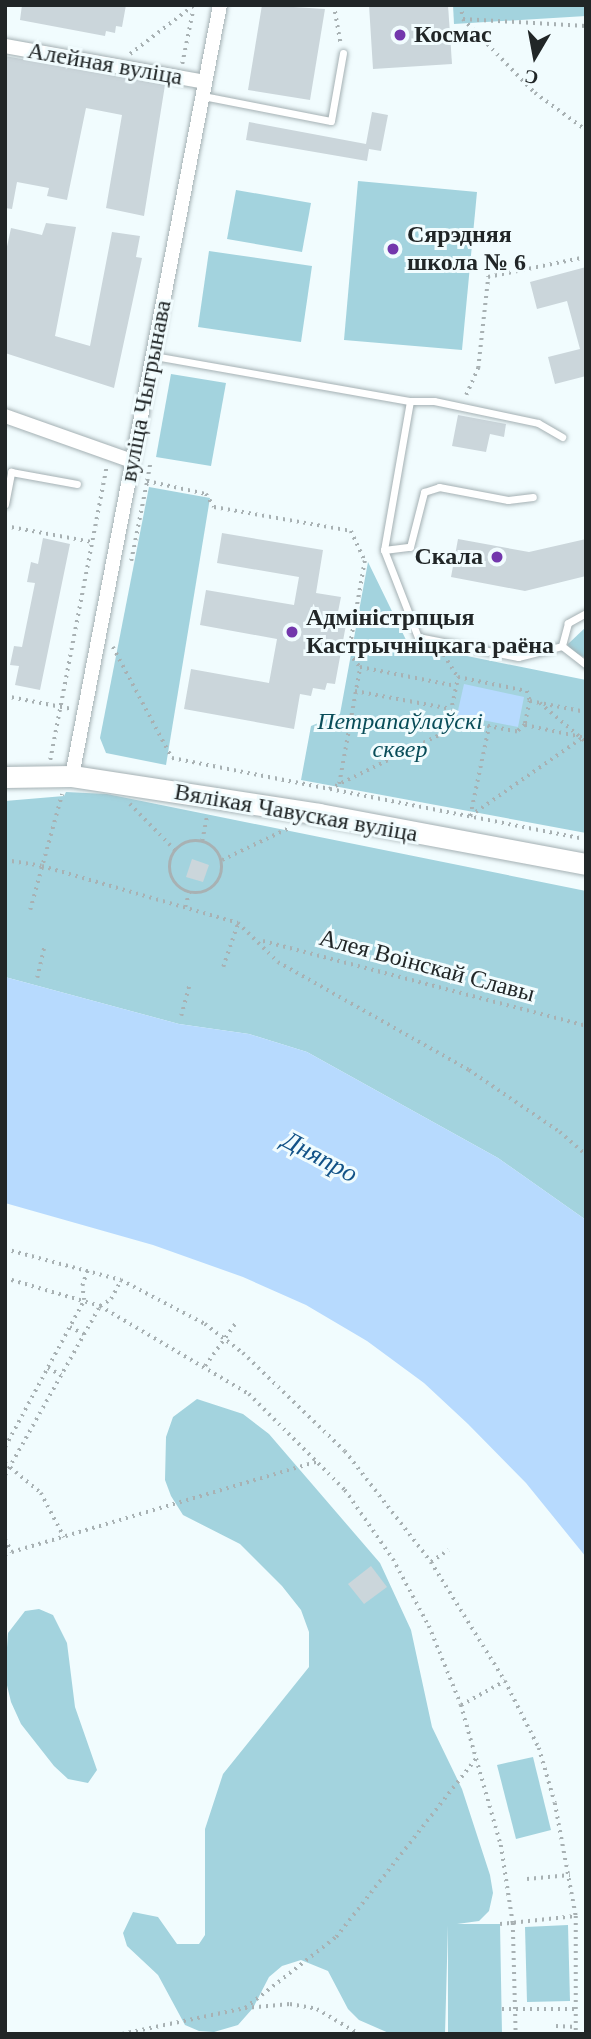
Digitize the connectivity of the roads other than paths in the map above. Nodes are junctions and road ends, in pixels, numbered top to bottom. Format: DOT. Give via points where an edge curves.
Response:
graph roads {
  1 [pos="220,5"];
  2 [pos="5,46"];
  3 [pos="343,53"];
  4 [pos="204,89"];
  5 [pos="154,356"];
  6 [pos="410,401"];
  7 [pos="5,416"];
  8 [pos="562,437"];
  9 [pos="132,461"];
  10 [pos="77,484"];
  11 [pos="533,497"];
  12 [pos="5,504"];
  13 [pos="384,550"];
  14 [pos="586,613"];
  15 [pos="562,646"];
  16 [pos="586,665"];
  17 [pos="5,777"];
  18 [pos="61,780"];
  19 [pos="586,864"];
  1 -- 4 [label="street, вуліца Чыгрынава"];
  2 -- 4 [label="street, Алейная вуліца"];
  3 -- 4 [label="lane" via="331,121"];
  4 -- 5 [label="street, вуліца Чыгрынава"];
  5 -- 6 [label="lane"];
  5 -- 9 [label="street, вуліца Чыгрынава"];
  6 -- 8 [label="lane" via="538,423"];
  6 -- 13 [label="lane"];
  7 -- 9 [label="street"];
  9 -- 18 [label="street, вуліца Чыгрынава" via="84,712"];
  10 -- 12 [label="lane" via="11,472"];
  11 -- 13 [label="lane" via="508,500 439,487 424,492 410,547"];
  13 -- 15 [label="lane" via="418,637 518,657"];
  14 -- 15 [label="lane" via="568,623"];
  15 -- 16 [label="lane"];
  17 -- 18 [label="main road, Вялікая Чавуская вуліца"];
  18 -- 19 [label="main road, Вялікая Чавуская вуліца"];
}
